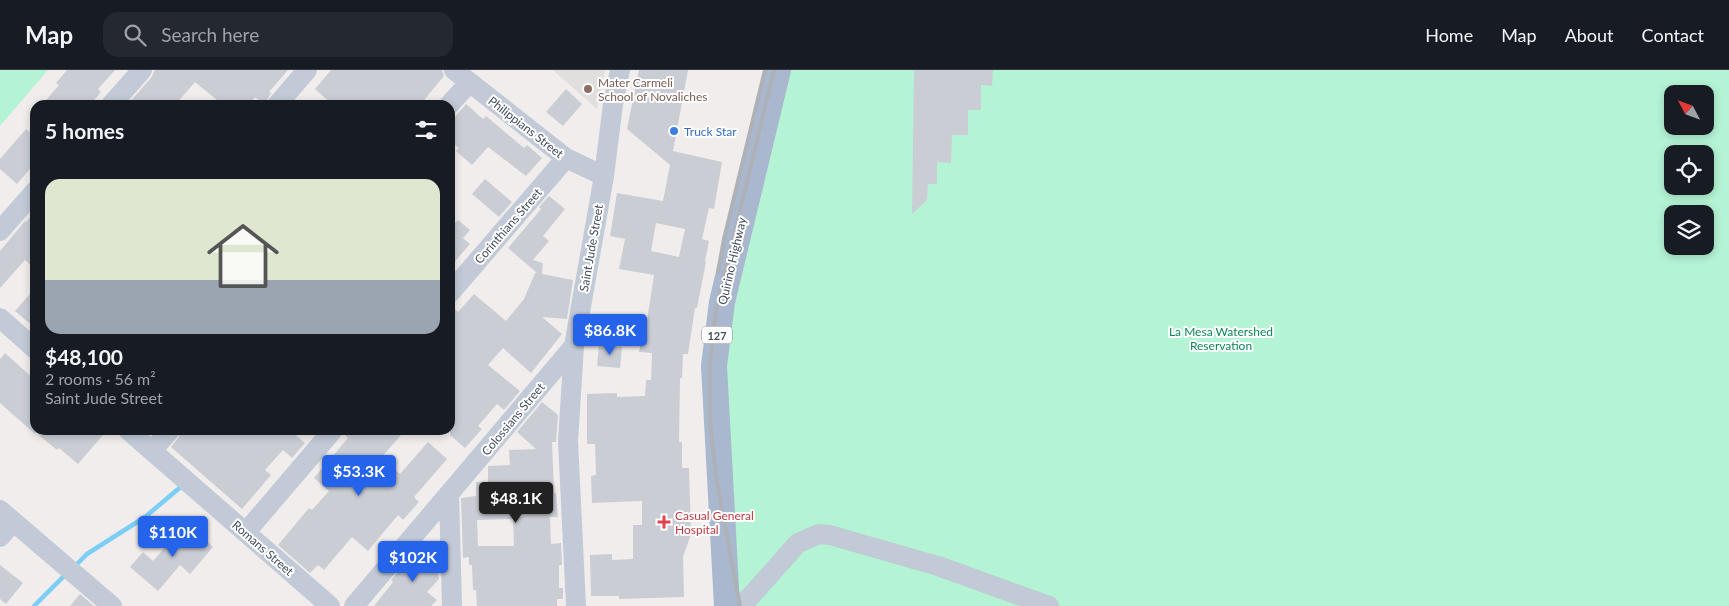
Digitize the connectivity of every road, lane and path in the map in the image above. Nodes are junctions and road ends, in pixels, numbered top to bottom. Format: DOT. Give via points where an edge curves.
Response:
graph roads {
  1 [pos="142,70"];
  2 [pos="307,70"];
  3 [pos="620,70"];
  4 [pos="761,70"];
  5 [pos="778,70"];
  6 [pos="462,76"];
  7 [pos="115,100"];
  8 [pos="281,100"];
  9 [pos="452,100"];
  10 [pos="566,158"];
  11 [pos="604,176"];
  12 [pos="30,198"];
  13 [pos="0,231"];
  14 [pos="455,287"];
  15 [pos="0,318"];
  16 [pos="30,345"];
  17 [pos="574,346"];
  18 [pos="134,435"];
  19 [pos="166,435"];
  20 [pos="329,435"];
  21 [pos="152,451"];
  22 [pos="449,494"];
  23 [pos="7,516"];
  24 [pos="246,532"];
  25 [pos="0,538"];
  26 [pos="112,606"];
  27 [pos="330,606"];
  28 [pos="354,606"];
  29 [pos="452,606"];
  30 [pos="576,606"];
  31 [pos="710,606"];
  32 [pos="727,606"];
  33 [pos="742,606"];
  34 [pos="1049,606"];
  1 -- 7 [label="street"];
  2 -- 8 [label="street"];
  3 -- 11 [label="street, Saint Jude Street"];
  4 -- 31 [label="main road, Quirino Highway / 127" via="720,239 700,367"];
  5 -- 32 [label="main road, Quirino Highway / 127" via="722,302 714,366"];
  6 -- 9 [label="street"];
  6 -- 10 [label="street, Philippians Street"];
  10 -- 11 [label="street, Philippians Street"];
  10 -- 14 [label="street, Corinthians Street"];
  11 -- 17 [label="street, Saint Jude Street"];
  12 -- 13 [label="street"];
  15 -- 16 [label="street"];
  17 -- 22 [label="street, Colossians Street"];
  17 -- 30 [label="street, Saint Jude Street" via="568,441"];
  18 -- 21 [label="street, Romans Street"];
  19 -- 21 [label="street"];
  20 -- 24 [label="street"];
  21 -- 24 [label="street, Romans Street"];
  22 -- 28 [label="street, Colossians Street"];
  22 -- 29 [label="street"];
  23 -- 25 [label="street"];
  23 -- 26 [label="street"];
  24 -- 27 [label="street, Romans Street"];
  33 -- 34 [label="street" via="798,543 820,534 938,566"];
}
